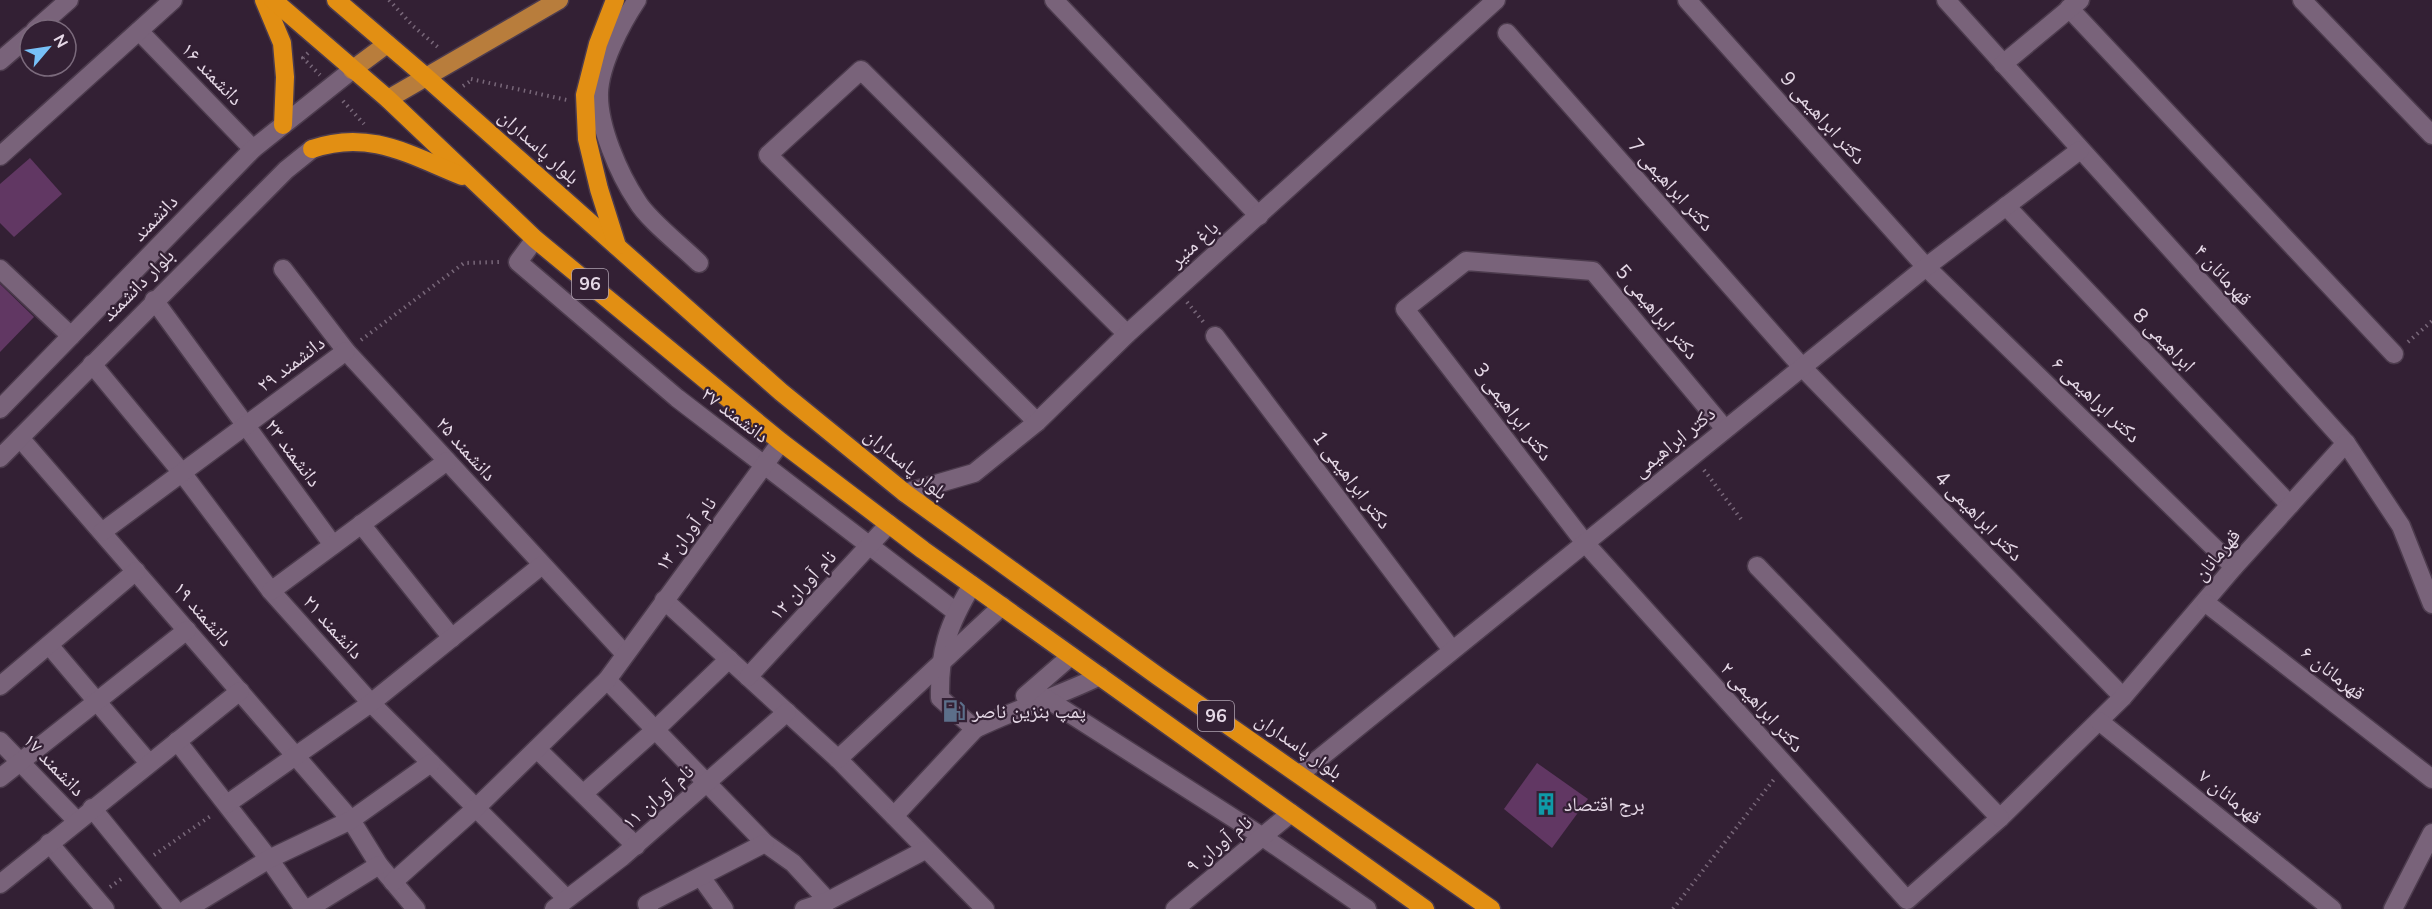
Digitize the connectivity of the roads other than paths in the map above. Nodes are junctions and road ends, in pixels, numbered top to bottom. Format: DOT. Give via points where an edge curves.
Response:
graph roads {
  1 [pos="69,0"];
  2 [pos="173,0"];
  3 [pos="264,0"];
  4 [pos="273,0"];
  5 [pos="336,0"];
  6 [pos="559,0"];
  7 [pos="615,0"];
  8 [pos="637,0"];
  9 [pos="1054,0"];
  10 [pos="1497,0"];
  11 [pos="1686,0"];
  12 [pos="1946,0"];
  13 [pos="2302,0"];
  14 [pos="2075,4"];
  15 [pos="49,18"];
  16 [pos="139,31"];
  17 [pos="1507,33"];
  18 [pos="387,44"];
  19 [pos="18,46"];
  20 [pos="0,62"];
  21 [pos="2003,64"];
  22 [pos="352,70"];
  23 [pos="426,77"];
  24 [pos="388,99"];
  25 [pos="283,125"];
  26 [pos="2432,135"];
  27 [pos="253,149"];
  28 [pos="312,149"];
  29 [pos="2079,150"];
  30 [pos="0,156"];
  31 [pos="470,180"];
  32 [pos="2006,206"];
  33 [pos="1259,216"];
  34 [pos="535,239"];
  35 [pos="618,248"];
  36 [pos="699,263"];
  37 [pos="1926,267"];
  38 [pos="0,269"];
  39 [pos="283,269"];
  40 [pos="154,300"];
  41 [pos="1405,309"];
  42 [pos="1127,334"];
  43 [pos="71,336"];
  44 [pos="1215,336"];
  45 [pos="346,351"];
  46 [pos="2394,354"];
  47 [pos="92,364"];
  48 [pos="1802,367"];
  49 [pos="0,410"];
  50 [pos="1037,422"];
  51 [pos="245,426"];
  52 [pos="1725,429"];
  53 [pos="20,438"];
  54 [pos="781,442"];
  55 [pos="2346,443"];
  56 [pos="0,458"];
  57 [pos="447,461"];
  58 [pos="766,466"];
  59 [pos="183,474"];
  60 [pos="905,493"];
  61 [pos="2290,505"];
  62 [pos="362,524"];
  63 [pos="889,524"];
  64 [pos="102,532"];
  65 [pos="1585,543"];
  66 [pos="333,545"];
  67 [pos="869,547"];
  68 [pos="542,566"];
  69 [pos="1756,566"];
  70 [pos="2234,567"];
  71 [pos="136,571"];
  72 [pos="972,585"];
  73 [pos="271,591"];
  74 [pos="663,600"];
  75 [pos="2206,603"];
  76 [pos="2432,604"];
  77 [pos="1002,606"];
  78 [pos="956,612"];
  79 [pos="187,630"];
  80 [pos="452,638"];
  81 [pos="49,645"];
  82 [pos="1452,650"];
  83 [pos="624,653"];
  84 [pos="1071,656"];
  85 [pos="729,659"];
  86 [pos="939,666"];
  87 [pos="1100,676"];
  88 [pos="748,677"];
  89 [pos="607,680"];
  90 [pos="0,686"];
  91 [pos="240,691"];
  92 [pos="1040,694"];
  93 [pos="2123,697"];
  94 [pos="99,702"];
  95 [pos="371,703"];
  96 [pos="787,712"];
  97 [pos="2099,721"];
  98 [pos="975,729"];
  99 [pos="655,730"];
  100 [pos="0,741"];
  101 [pos="177,741"];
  102 [pos="537,749"];
  103 [pos="297,757"];
  104 [pos="838,759"];
  105 [pos="20,762"];
  106 [pos="149,763"];
  107 [pos="431,763"];
  108 [pos="1300,774"];
  109 [pos="0,778"];
  110 [pos="2432,779"];
  111 [pos="707,784"];
  112 [pos="583,794"];
  113 [pos="228,804"];
  114 [pos="92,808"];
  115 [pos="476,808"];
  116 [pos="1291,813"];
  117 [pos="894,816"];
  118 [pos="2001,818"];
  119 [pos="76,820"];
  120 [pos="351,820"];
  121 [pos="2432,833"];
  122 [pos="1263,837"];
  123 [pos="50,843"];
  124 [pos="765,843"];
  125 [pos="636,846"];
  126 [pos="925,850"];
  127 [pos="269,859"];
  128 [pos="380,865"];
  129 [pos="701,877"];
  130 [pos="393,882"];
  131 [pos="0,884"];
  132 [pos="1907,900"];
  133 [pos="828,901"];
  134 [pos="560,903"];
  135 [pos="105,909"];
  136 [pos="174,909"];
  137 [pos="187,909"];
  138 [pos="306,909"];
  139 [pos="416,909"];
  140 [pos="649,909"];
  141 [pos="724,909"];
  142 [pos="804,909"];
  143 [pos="985,909"];
  144 [pos="1175,909"];
  145 [pos="1366,909"];
  146 [pos="1425,909"];
  147 [pos="1491,909"];
  148 [pos="2332,909"];
  149 [pos="2392,909"];
  1 -- 15 [label="street"];
  2 -- 16 [label="street"];
  3 -- 25 [label="highway" via="282,44"];
  4 -- 22 [label="highway, 96"];
  5 -- 18 [label="highway, بلوار پاسداران / 96"];
  6 -- 23 [label="main road"];
  7 -- 35 [label="highway" via="598,44 585,103 586,139"];
  8 -- 36 [label="street" via="615,40 599,93 607,141 637,203"];
  9 -- 33 [label="street"];
  10 -- 33 [label="street, باغ منیر"];
  11 -- 37 [label="street, دکتر ابراهیمی 9"];
  12 -- 21 [label="street, قهرمانان ۴"];
  13 -- 26 [label="street"];
  14 -- 21 [label="street"];
  14 -- 46 [label="street"];
  16 -- 27 [label="street, دانشمند ۱۶"];
  16 -- 30 [label="street"];
  17 -- 48 [label="street, دکتر ابراهیمی 7"];
  18 -- 22 [label="main road"];
  18 -- 23 [label="highway, بلوار پاسداران / 96"];
  19 -- 20 [label="street"];
  21 -- 29 [label="street, قهرمانان ۴"];
  22 -- 24 [label="highway, 96"];
  22 -- 25 [label="street, دانشمند"];
  23 -- 24 [label="main road"];
  23 -- 35 [label="highway, بلوار پاسداران / 96"];
  24 -- 31 [label="highway, 96"];
  25 -- 27 [label="street, دانشمند"];
  27 -- 43 [label="street, دانشمند"];
  28 -- 31 [label="highway" via="333,141 359,140 383,145"];
  28 -- 40 [label="street, بلوار دانشمند"];
  29 -- 32 [label="street, دکتر ابراهیمی"];
  29 -- 55 [label="street, قهرمانان ۴"];
  31 -- 34 [label="highway, 96"];
  32 -- 37 [label="street, دکتر ابراهیمی"];
  32 -- 61 [label="street, ابراهیمی 8"];
  33 -- 42 [label="street, باغ منیر"];
  34 -- 54 [label="highway, 96"];
  34 -- 58 [label="street, دانشمند ۲۷" via="518,262 677,398"];
  35 -- 60 [label="highway, بلوار پاسداران / 96" via="781,392"];
  37 -- 48 [label="street, دکتر ابراهیمی"];
  37 -- 70 [label="street, دکتر ابراهیمی ۶"];
  38 -- 43 [label="street"];
  39 -- 45 [label="street, دانشمند ۲۵"];
  40 -- 47 [label="street, بلوار دانشمند"];
  40 -- 51 [label="street, دانشمند ۲۳"];
  41 -- 52 [label="street, دکتر ابراهیمی 5" via="1466,261 1593,271"];
  41 -- 65 [label="street, دکتر ابراهیمی 3"];
  42 -- 50 [label="street, باغ منیر"];
  42 -- 50 [label="street" via="861,70 768,155"];
  43 -- 49 [label="street, دانشمند"];
  44 -- 82 [label="street, دکتر ابراهیمی 1"];
  45 -- 51 [label="street, دانشمند ۲۹"];
  45 -- 57 [label="street, دانشمند ۲۵"];
  47 -- 53 [label="street, بلوار دانشمند"];
  47 -- 59 [label="street, دانشمند ۲۱"];
  48 -- 52 [label="street, دکتر ابراهیمی"];
  48 -- 93 [label="street, دکتر ابراهیمی 4"];
  50 -- 60 [label="street, باغ منیر" via="974,473"];
  51 -- 59 [label="street, دانشمند ۲۹"];
  51 -- 66 [label="street, دانشمند ۲۳"];
  52 -- 65 [label="street, دکتر ابراهیمی"];
  53 -- 56 [label="street, بلوار دانشمند"];
  53 -- 64 [label="street, دانشمند ۱۹"];
  54 -- 58 [label="street, نام آوران ۱۳"];
  54 -- 63 [label="highway, 96"];
  55 -- 61 [label="street, قهرمانان"];
  55 -- 76 [label="street, قهرمانان ۴" via="2401,526"];
  57 -- 62 [label="street"];
  57 -- 68 [label="street, دانشمند ۲۵"];
  58 -- 67 [label="street, دانشمند ۲۷"];
  58 -- 74 [label="street, نام آوران ۱۳"];
  59 -- 64 [label="street, دانشمند ۲۹"];
  59 -- 73 [label="street, دانشمند ۲۱"];
  60 -- 108 [label="highway, بلوار پاسداران / 96"];
  61 -- 70 [label="street, قهرمانان"];
  62 -- 66 [label="street"];
  62 -- 80 [label="street"];
  63 -- 67 [label="street, نام آوران ۱۲"];
  63 -- 72 [label="highway, 96"];
  64 -- 71 [label="street, دانشمند ۱۹"];
  65 -- 82 [label="street, دکتر ابراهیمی"];
  65 -- 132 [label="street, دکتر ابراهیمی ۲"];
  66 -- 73 [label="street"];
  67 -- 78 [label="street, دانشمند ۲۷"];
  67 -- 88 [label="street, نام آوران ۱۲"];
  68 -- 80 [label="street"];
  68 -- 83 [label="street, دانشمند ۲۵"];
  69 -- 118 [label="street"];
  70 -- 75 [label="street, قهرمانان"];
  71 -- 79 [label="street, دانشمند ۱۹"];
  71 -- 81 [label="street"];
  72 -- 77 [label="highway, 96"];
  72 -- 78 [label="street"];
  73 -- 95 [label="street, دانشمند ۲۱"];
  74 -- 83 [label="street, نام آوران ۱۳"];
  74 -- 85 [label="street"];
  75 -- 93 [label="street, قهرمانان"];
  75 -- 110 [label="street, قهرمانان ۶"];
  77 -- 84 [label="highway, 96"];
  77 -- 86 [label="street"];
  78 -- 86 [label="street" via="945,636"];
  79 -- 91 [label="street, دانشمند ۱۹"];
  79 -- 94 [label="street"];
  80 -- 95 [label="street"];
  81 -- 90 [label="street"];
  81 -- 94 [label="street"];
  82 -- 108 [label="street, دکتر ابراهیمی"];
  83 -- 89 [label="street, نام آوران ۱۳"];
  84 -- 87 [label="highway, 96"];
  84 -- 92 [label="street"];
  85 -- 88 [label="street"];
  85 -- 99 [label="street"];
  86 -- 98 [label="street" via="940,698"];
  86 -- 104 [label="street"];
  87 -- 92 [label="street"];
  87 -- 116 [label="highway, 96"];
  88 -- 96 [label="street"];
  89 -- 99 [label="street"];
  89 -- 102 [label="street, نام آوران ۱۳"];
  91 -- 101 [label="street"];
  91 -- 103 [label="street, دانشمند ۱۹"];
  92 -- 98 [label="street"];
  92 -- 122 [label="street"];
  93 -- 97 [label="street, قهرمانان"];
  94 -- 105 [label="street"];
  94 -- 106 [label="street"];
  95 -- 103 [label="street"];
  95 -- 107 [label="street, دانشمند ۲۱"];
  96 -- 104 [label="street"];
  96 -- 111 [label="street, نام آوران ۱۱"];
  97 -- 118 [label="street, قهرمانان"];
  97 -- 148 [label="street, قهرمانان ۷"];
  98 -- 117 [label="street"];
  99 -- 111 [label="street"];
  99 -- 112 [label="street"];
  100 -- 105 [label="street, دانشمند ۱۷"];
  101 -- 106 [label="street"];
  101 -- 113 [label="street"];
  102 -- 112 [label="street"];
  102 -- 115 [label="street, نام آوران ۱۳"];
  103 -- 113 [label="street"];
  103 -- 120 [label="street, دانشمند ۱۹"];
  104 -- 117 [label="street"];
  105 -- 109 [label="street"];
  105 -- 119 [label="street, دانشمند ۱۷"];
  106 -- 114 [label="street"];
  107 -- 115 [label="street, دانشمند ۲۱"];
  107 -- 120 [label="street"];
  108 -- 147 [label="highway, بلوار پاسداران / 96"];
  111 -- 124 [label="street"];
  111 -- 125 [label="street, نام آوران ۱۱"];
  112 -- 125 [label="street"];
  113 -- 127 [label="street"];
  114 -- 119 [label="street"];
  114 -- 136 [label="street"];
  115 -- 130 [label="street, نام آوران ۱۳"];
  115 -- 134 [label="street, دانشمند ۲۱"];
  116 -- 122 [label="street, نام آوران ۹"];
  116 -- 146 [label="highway, 96"];
  117 -- 126 [label="street"];
  118 -- 132 [label="street, قهرمانان"];
  119 -- 123 [label="street"];
  120 -- 127 [label="street"];
  120 -- 128 [label="street, دانشمند ۱۹"];
  121 -- 149 [label="street"];
  122 -- 144 [label="street, نام آوران ۹"];
  122 -- 145 [label="street"];
  123 -- 131 [label="street"];
  123 -- 135 [label="street"];
  124 -- 129 [label="street"];
  124 -- 133 [label="street" via="793,863"];
  125 -- 134 [label="street, نام آوران ۱۱"];
  126 -- 133 [label="street"];
  126 -- 143 [label="street"];
  127 -- 137 [label="street"];
  127 -- 138 [label="street"];
  128 -- 130 [label="street, دانشمند ۱۹"];
  128 -- 138 [label="street"];
  129 -- 140 [label="street" via="647,904"];
  129 -- 141 [label="street"];
  130 -- 139 [label="street, دانشمند ۱۹"];
  133 -- 142 [label="street"];
}
